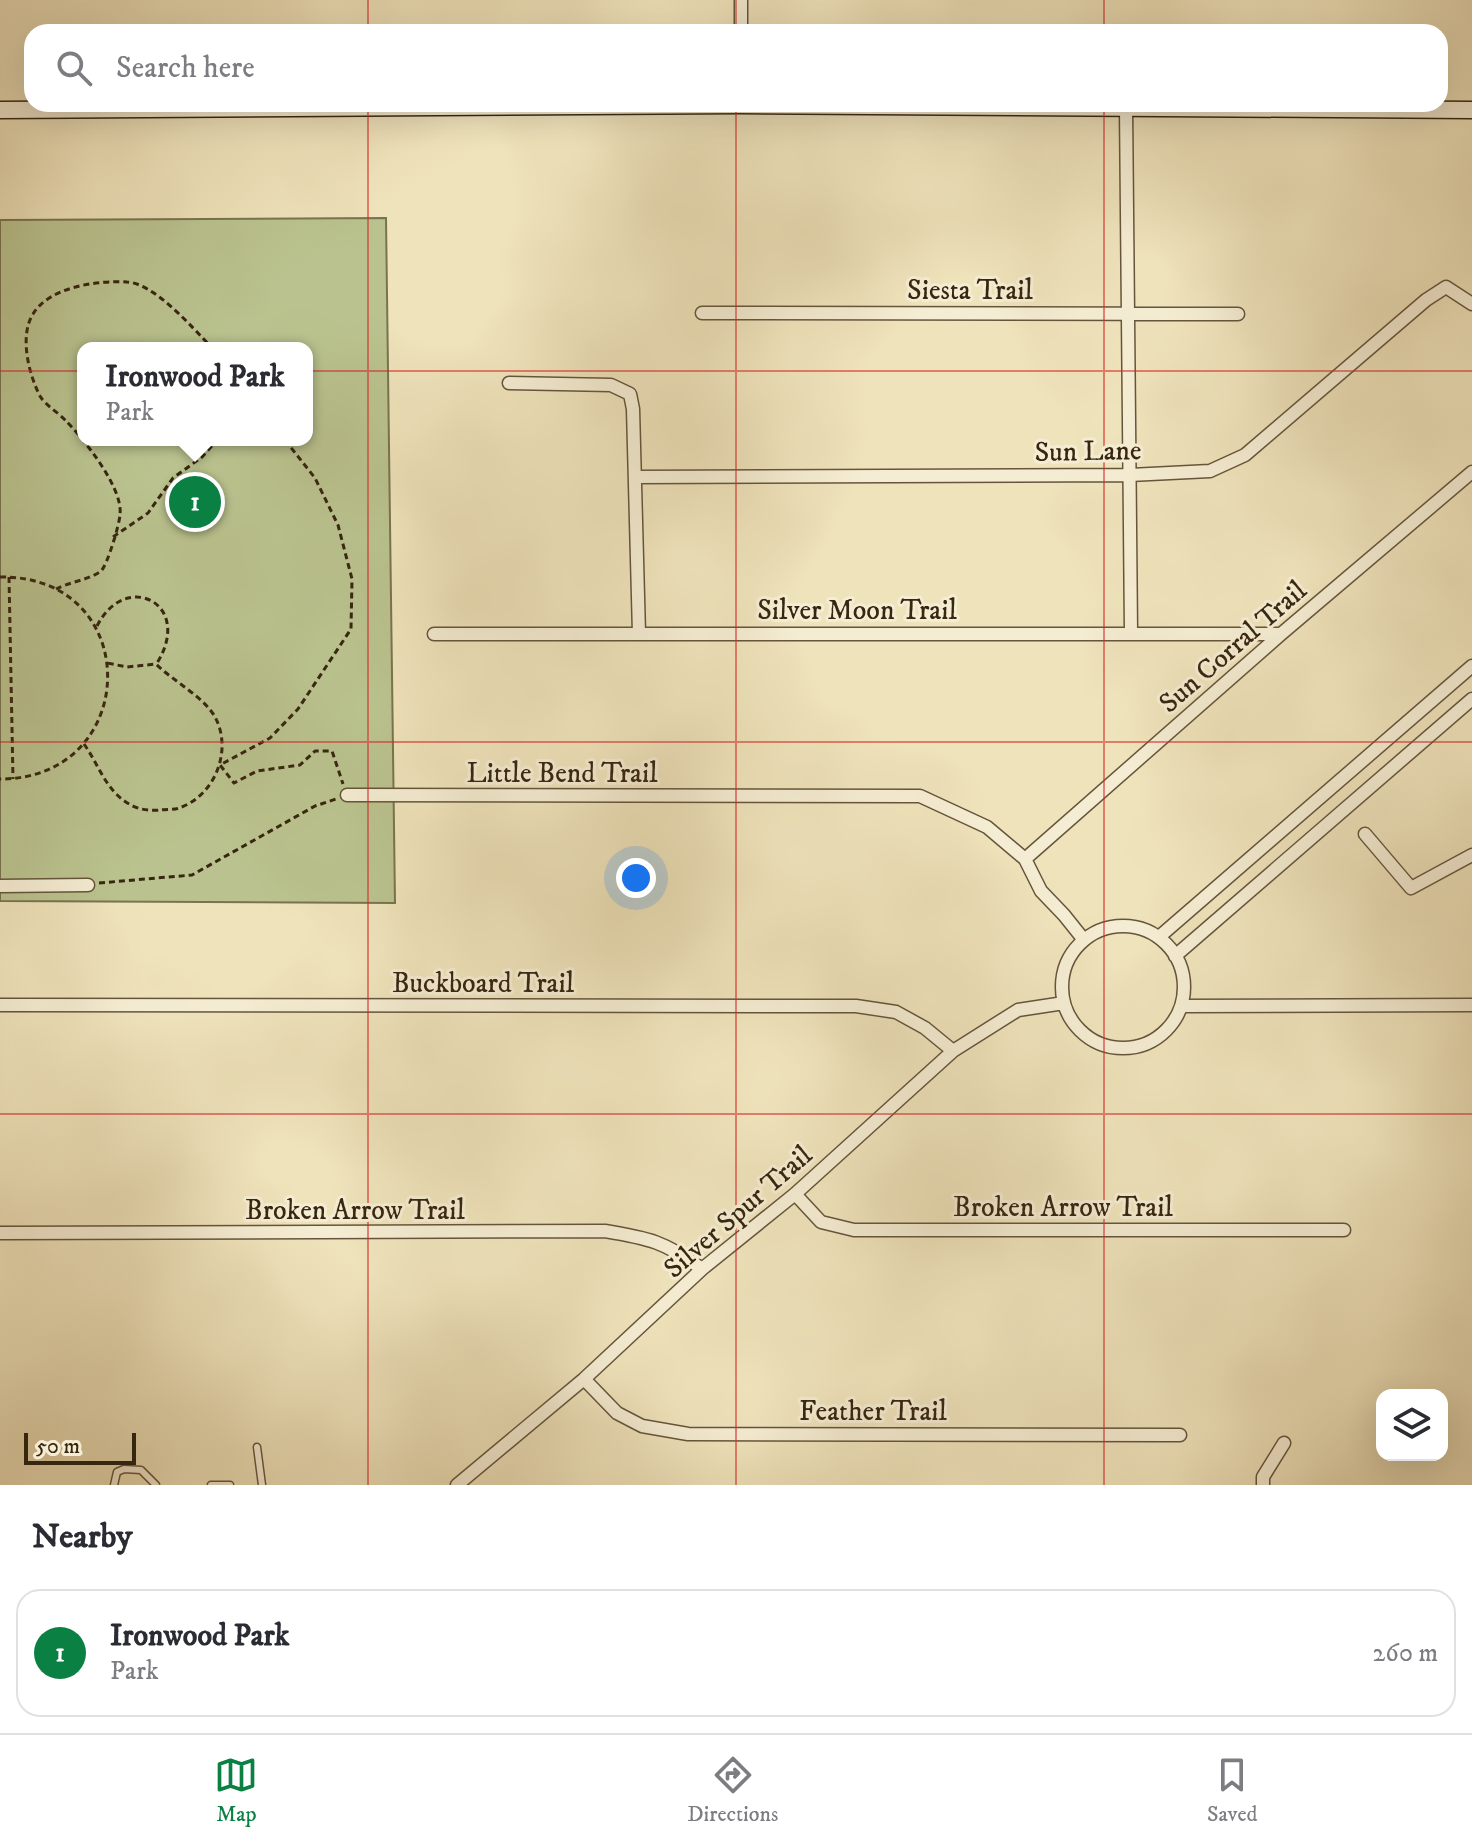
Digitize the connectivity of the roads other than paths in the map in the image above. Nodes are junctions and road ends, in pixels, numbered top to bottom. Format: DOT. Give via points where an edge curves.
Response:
graph roads {
  1 [pos="741,0"];
  2 [pos="741,24"];
  3 [pos="0,110"];
  4 [pos="24,110"];
  5 [pos="1448,110"];
  6 [pos="1472,110"];
  7 [pos="1126,112"];
  8 [pos="1472,304"];
  9 [pos="702,313"];
  10 [pos="1127,313"];
  11 [pos="1238,314"];
  12 [pos="509,383"];
  13 [pos="1472,472"];
  14 [pos="1130,475"];
  15 [pos="635,477"];
  16 [pos="1131,632"];
  17 [pos="434,634"];
  18 [pos="639,634"];
  19 [pos="1281,634"];
  20 [pos="1472,666"];
  21 [pos="1452,684"];
  22 [pos="1470,701"];
  23 [pos="347,795"];
  24 [pos="1365,834"];
  25 [pos="1472,855"];
  26 [pos="1025,859"];
  27 [pos="88,885"];
  28 [pos="0,886"];
  29 [pos="1159,937"];
  30 [pos="1084,940"];
  31 [pos="1175,956"];
  32 [pos="1064,1003"];
  33 [pos="0,1005"];
  34 [pos="1472,1005"];
  35 [pos="1182,1006"];
  36 [pos="953,1051"];
  37 [pos="795,1194"];
  38 [pos="1344,1230"];
  39 [pos="0,1233"];
  40 [pos="702,1269"];
  41 [pos="584,1379"];
  42 [pos="1180,1435"];
  43 [pos="1284,1443"];
  44 [pos="257,1447"];
  45 [pos="114,1485"];
  46 [pos="156,1485"];
  47 [pos="211,1485"];
  48 [pos="230,1485"];
  49 [pos="262,1485"];
  50 [pos="457,1485"];
  51 [pos="1263,1485"];
  1 -- 2 [label="street"];
  3 -- 4 [label="street"];
  5 -- 6 [label="street"];
  7 -- 10 [label="street"];
  8 -- 14 [label="street, Sun Lane" via="1446,287 1426,300 1245,455 1210,471"];
  9 -- 10 [label="street, Siesta Trail"];
  10 -- 11 [label="street, Siesta Trail"];
  10 -- 14 [label="street"];
  12 -- 15 [label="street" via="611,385 630,394"];
  13 -- 19 [label="street, Sun Corral Trail"];
  14 -- 15 [label="street, Sun Lane"];
  14 -- 16 [label="street"];
  15 -- 18 [label="street"];
  16 -- 18 [label="street, Silver Moon Trail"];
  16 -- 19 [label="street, Silver Moon Trail"];
  17 -- 18 [label="street, Silver Moon Trail"];
  19 -- 26 [label="street, Sun Corral Trail"];
  20 -- 21 [label="street"];
  21 -- 22 [label="street"];
  21 -- 29 [label="street"];
  22 -- 31 [label="street"];
  23 -- 26 [label="street, Little Bend Trail" via="920,796 987,827"];
  24 -- 25 [label="street" via="1411,888"];
  26 -- 30 [label="street, Little Bend Trail" via="1041,891"];
  27 -- 28 [label="street"];
  29 -- 30 [label="street" via="1146,930 1113,927"];
  29 -- 31 [label="street"];
  30 -- 32 [label="street" via="1069,958 1062,980"];
  31 -- 35 [label="street" via="1184,976"];
  32 -- 35 [label="street" via="1076,1026 1096,1042 1122,1049 1147,1044 1169,1029"];
  32 -- 36 [label="street, Silver Spur Trail" via="1018,1010"];
  33 -- 36 [label="street, Buckboard Trail" via="856,1006 896,1012"];
  34 -- 35 [label="street"];
  36 -- 37 [label="street, Silver Spur Trail"];
  37 -- 38 [label="street, Broken Arrow Trail" via="821,1222 854,1230"];
  37 -- 40 [label="street, Silver Spur Trail"];
  39 -- 40 [label="street, Broken Arrow Trail" via="605,1231 654,1239"];
  40 -- 41 [label="street, Silver Spur Trail"];
  41 -- 42 [label="street, Feather Trail" via="617,1413 642,1426 688,1434"];
  41 -- 50 [label="street, Silver Spur Trail"];
  43 -- 51 [label="street"];
  44 -- 49 [label="lane"];
  45 -- 46 [label="lane" via="117,1472 124,1469 141,1470"];
  47 -- 48 [label="lane"];
}
